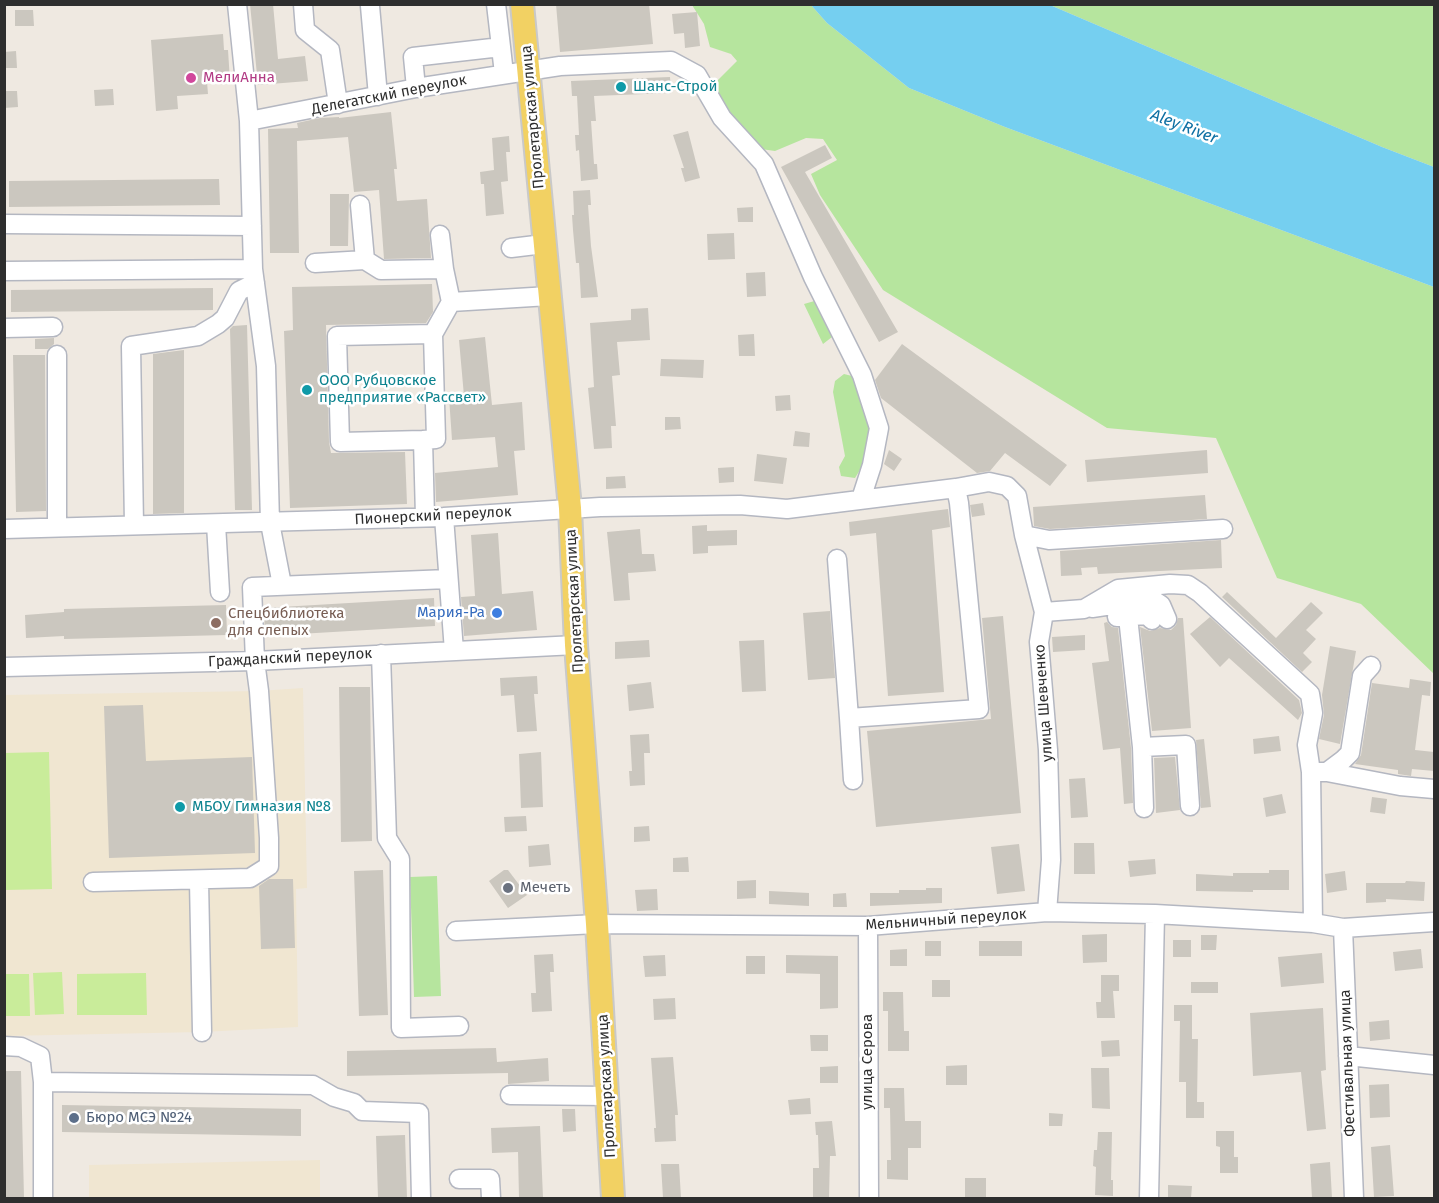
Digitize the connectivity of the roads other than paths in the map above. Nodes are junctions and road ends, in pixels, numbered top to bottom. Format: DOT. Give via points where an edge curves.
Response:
graph roads {
  1 [pos="237,4"];
  2 [pos="303,4"];
  3 [pos="496,4"];
  4 [pos="522,4"];
  5 [pos="370,6"];
  6 [pos="501,48"];
  7 [pos="530,71"];
  8 [pos="504,74"];
  9 [pos="416,88"];
  10 [pos="378,96"];
  11 [pos="338,104"];
  12 [pos="249,121"];
  13 [pos="360,205"];
  14 [pos="4,224"];
  15 [pos="252,226"];
  16 [pos="440,235"];
  17 [pos="544,244"];
  18 [pos="511,248"];
  19 [pos="365,260"];
  20 [pos="315,263"];
  21 [pos="444,269"];
  22 [pos="4,271"];
  23 [pos="254,276"];
  24 [pos="549,296"];
  25 [pos="451,302"];
  26 [pos="53,327"];
  27 [pos="4,328"];
  28 [pos="433,334"];
  29 [pos="57,355"];
  30 [pos="423,440"];
  31 [pos="956,488"];
  32 [pos="1017,496"];
  33 [pos="861,499"];
  34 [pos="570,508"];
  35 [pos="425,517"];
  36 [pos="444,517"];
  37 [pos="270,523"];
  38 [pos="216,524"];
  39 [pos="134,525"];
  40 [pos="57,527"];
  41 [pos="4,529"];
  42 [pos="1223,530"];
  43 [pos="1024,535"];
  44 [pos="837,559"];
  45 [pos="448,579"];
  46 [pos="282,585"];
  47 [pos="220,592"];
  48 [pos="1084,609"];
  49 [pos="1044,612"];
  50 [pos="1128,617"];
  51 [pos="576,645"];
  52 [pos="454,651"];
  53 [pos="381,654"];
  54 [pos="255,661"];
  55 [pos="1371,666"];
  56 [pos="4,667"];
  57 [pos="849,718"];
  58 [pos="1143,747"];
  59 [pos="1319,772"];
  60 [pos="853,780"];
  61 [pos="1434,789"];
  62 [pos="1190,806"];
  63 [pos="1144,808"];
  64 [pos="200,880"];
  65 [pos="93,882"];
  66 [pos="1047,912"];
  67 [pos="1155,914"];
  68 [pos="1434,922"];
  69 [pos="1313,923"];
  70 [pos="597,924"];
  71 [pos="868,926"];
  72 [pos="1343,928"];
  73 [pos="456,931"];
  74 [pos="459,1026"];
  75 [pos="202,1032"];
  76 [pos="4,1046"];
  77 [pos="1348,1056"];
  78 [pos="1434,1065"];
  79 [pos="43,1082"];
  80 [pos="510,1095"];
  81 [pos="608,1096"];
  82 [pos="459,1179"];
  83 [pos="43,1198"];
  84 [pos="421,1198"];
  85 [pos="491,1198"];
  86 [pos="614,1198"];
  87 [pos="869,1198"];
  88 [pos="1149,1198"];
  89 [pos="1354,1198"];
  1 -- 12 [label="street"];
  2 -- 11 [label="street" via="305,30 330,50"];
  3 -- 6 [label="street"];
  4 -- 7 [label="main road, Пролетарская улица"];
  5 -- 10 [label="street"];
  6 -- 8 [label="street"];
  6 -- 9 [label="street" via="412,57"];
  7 -- 8 [label="street, Делегатский переулок"];
  7 -- 17 [label="main road, Пролетарская улица"];
  7 -- 33 [label="street" via="671,61 697,75 722,118 764,164 813,277 862,375 879,428"];
  8 -- 9 [label="street, Делегатский переулок"];
  9 -- 10 [label="street, Делегатский переулок"];
  10 -- 11 [label="street, Делегатский переулок"];
  11 -- 12 [label="street, Делегатский переулок"];
  12 -- 15 [label="street"];
  13 -- 19 [label="street"];
  14 -- 15 [label="street"];
  15 -- 23 [label="street"];
  16 -- 21 [label="street"];
  17 -- 18 [label="street"];
  17 -- 24 [label="main road, Пролетарская улица"];
  19 -- 20 [label="street"];
  19 -- 21 [label="street" via="381,270"];
  21 -- 25 [label="street"];
  22 -- 23 [label="street"];
  23 -- 37 [label="street" via="266,366"];
  23 -- 39 [label="street" via="239,291 225,318 198,336 130,346"];
  24 -- 25 [label="street"];
  24 -- 34 [label="main road, Пролетарская улица"];
  25 -- 28 [label="street"];
  26 -- 27 [label="street"];
  28 -- 30 [label="street" via="436,439"];
  28 -- 30 [label="street" via="337,336 340,442"];
  29 -- 40 [label="street"];
  30 -- 35 [label="street"];
  31 -- 32 [label="street, Пионерский переулок" via="989,482 1007,486"];
  31 -- 33 [label="street, Пионерский переулок"];
  31 -- 57 [label="street" via="979,709"];
  32 -- 43 [label="street, улица Шевченко"];
  33 -- 34 [label="street, Пионерский переулок" via="787,509 740,505"];
  34 -- 36 [label="street, Пионерский переулок"];
  34 -- 51 [label="main road, Пролетарская улица"];
  35 -- 36 [label="street, Пионерский переулок"];
  35 -- 37 [label="street, Пионерский переулок"];
  36 -- 45 [label="street"];
  37 -- 38 [label="street, Пионерский переулок"];
  37 -- 46 [label="street"];
  38 -- 39 [label="street, Пионерский переулок"];
  38 -- 47 [label="street"];
  39 -- 40 [label="street, Пионерский переулок"];
  40 -- 41 [label="street, Пионерский переулок"];
  42 -- 43 [label="street" via="1049,540"];
  43 -- 49 [label="street, улица Шевченко"];
  44 -- 57 [label="street"];
  45 -- 46 [label="street"];
  45 -- 52 [label="street"];
  46 -- 54 [label="street" via="252,587"];
  48 -- 49 [label="street"];
  48 -- 50 [label="street" via="1091,618"];
  48 -- 50 [label="street" via="1152,600 1161,605 1160,619 1147,615"];
  48 -- 59 [label="street" via="1118,589 1170,584 1188,585 1200,593 1310,694 1313,713 1307,745"];
  49 -- 66 [label="street, улица Шевченко" via="1039,642 1048,750 1051,860"];
  50 -- 58 [label="street"];
  51 -- 52 [label="street, Гражданский переулок"];
  51 -- 70 [label="main road, Пролетарская улица"];
  52 -- 53 [label="street, Гражданский переулок"];
  53 -- 54 [label="street, Гражданский переулок"];
  53 -- 74 [label="street" via="387,838 400,859 401,1028"];
  54 -- 56 [label="street, Гражданский переулок"];
  54 -- 64 [label="street" via="260,692 268,866 249,878"];
  55 -- 59 [label="street" via="1362,676 1350,753"];
  57 -- 60 [label="street"];
  58 -- 62 [label="street" via="1186,745"];
  58 -- 63 [label="street"];
  59 -- 61 [label="street"];
  59 -- 69 [label="street"];
  64 -- 65 [label="street"];
  64 -- 75 [label="street"];
  66 -- 67 [label="street, Мельничный переулок"];
  66 -- 71 [label="street, Мельничный переулок"];
  67 -- 69 [label="street, Мельничный переулок"];
  67 -- 88 [label="street"];
  68 -- 72 [label="street, Мельничный переулок"];
  69 -- 72 [label="street, Мельничный переулок"];
  70 -- 71 [label="street, Мельничный переулок"];
  70 -- 73 [label="street, Мельничный переулок"];
  70 -- 81 [label="main road, Пролетарская улица"];
  71 -- 87 [label="street, улица Серова"];
  72 -- 77 [label="street, Фестивальная улица"];
  76 -- 79 [label="street" via="21,1047 40,1056"];
  77 -- 78 [label="street"];
  77 -- 89 [label="street, Фестивальная улица"];
  79 -- 83 [label="street"];
  79 -- 84 [label="street" via="314,1085 354,1103 362,1111 419,1113"];
  80 -- 81 [label="street"];
  81 -- 86 [label="main road, Пролетарская улица"];
  82 -- 85 [label="street" via="490,1179"];
}
